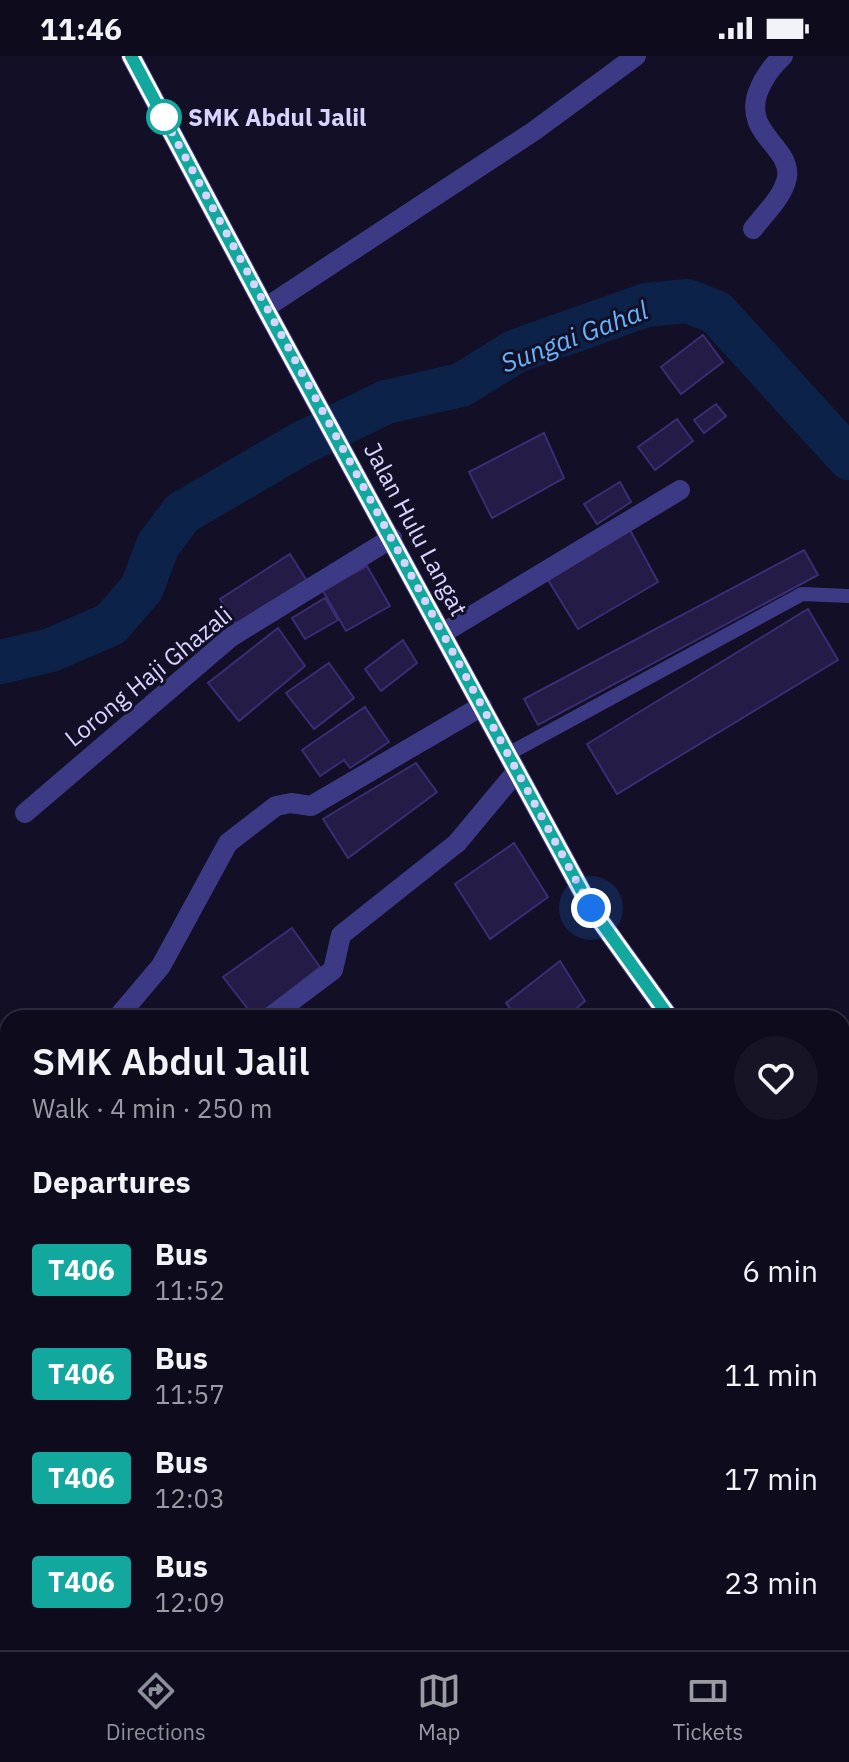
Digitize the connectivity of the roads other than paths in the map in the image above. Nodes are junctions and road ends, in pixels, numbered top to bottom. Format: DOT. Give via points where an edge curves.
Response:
graph roads {
  1 [pos="131,56"];
  2 [pos="636,56"];
  3 [pos="783,56"];
  4 [pos="753,229"];
  5 [pos="265,308"];
  6 [pos="680,490"];
  7 [pos="392,538"];
  8 [pos="849,596"];
  9 [pos="443,633"];
  10 [pos="482,706"];
  11 [pos="513,762"];
  12 [pos="25,813"];
  13 [pos="124,1010"];
  14 [pos="280,1010"];
  15 [pos="664,1010"];
  1 -- 5 [label="street, Jalan Hulu Langat"];
  2 -- 5 [label="street" via="534,131"];
  3 -- 4 [label="street" via="763,81 754,105 756,121 786,165 787,176 782,192"];
  5 -- 7 [label="street, Jalan Hulu Langat"];
  6 -- 9 [label="street"];
  7 -- 9 [label="street, Jalan Hulu Langat"];
  7 -- 12 [label="street, Lorong Haji Ghazali" via="231,637"];
  8 -- 11 [label="lane" via="802,594"];
  9 -- 10 [label="street, Jalan Hulu Langat"];
  10 -- 11 [label="street, Jalan Hulu Langat"];
  10 -- 13 [label="street" via="311,806 276,806 232,838 161,966"];
  11 -- 14 [label="street" via="457,843 341,935 333,970"];
  11 -- 15 [label="street, Jalan Hulu Langat" via="591,908"];
}
